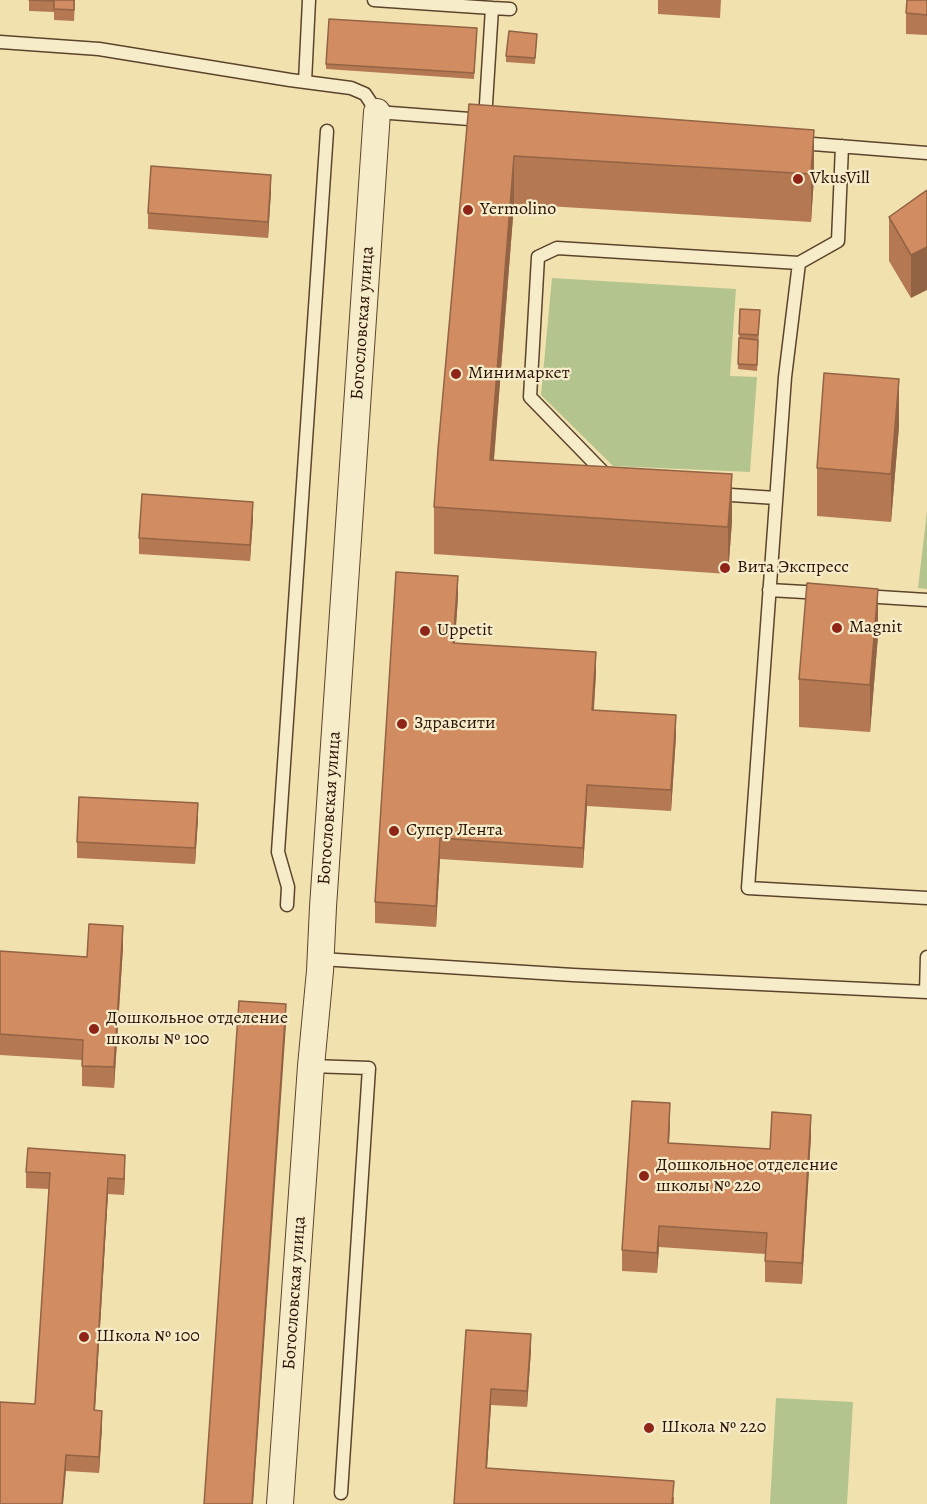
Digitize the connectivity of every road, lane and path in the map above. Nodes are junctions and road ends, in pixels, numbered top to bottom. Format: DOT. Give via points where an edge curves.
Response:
graph roads {
  1 [pos="309,0"];
  2 [pos="374,0"];
  3 [pos="492,8"];
  4 [pos="510,9"];
  5 [pos="0,42"];
  6 [pos="305,82"];
  7 [pos="377,112"];
  8 [pos="327,131"];
  9 [pos="782,142"];
  10 [pos="842,146"];
  11 [pos="927,153"];
  12 [pos="799,263"];
  13 [pos="619,488"];
  14 [pos="707,493"];
  15 [pos="776,498"];
  16 [pos="769,590"];
  17 [pos="927,600"];
  18 [pos="927,898"];
  19 [pos="287,905"];
  20 [pos="927,957"];
  21 [pos="321,959"];
  22 [pos="926,992"];
  23 [pos="310,1066"];
  24 [pos="341,1493"];
  25 [pos="280,1504"];
  1 -- 6 [label="lane"];
  2 -- 3 [label="lane"];
  3 -- 4 [label="lane"];
  3 -- 7 [label="lane" via="491,121"];
  5 -- 6 [label="lane" via="99,49"];
  6 -- 7 [label="lane" via="351,88 365,94"];
  7 -- 21 [label="street, Богословская улица"];
  8 -- 19 [label="lane" via="278,852 288,887"];
  9 -- 10 [label="lane"];
  10 -- 11 [label="lane"];
  10 -- 12 [label="lane" via="838,241"];
  12 -- 13 [label="lane" via="557,248 538,257 530,397"];
  12 -- 15 [label="lane"];
  14 -- 15 [label="lane"];
  15 -- 16 [label="lane"];
  16 -- 17 [label="lane"];
  16 -- 18 [label="lane" via="748,888"];
  20 -- 22 [label="lane"];
  21 -- 22 [label="lane"];
  21 -- 23 [label="street, Богословская улица"];
  23 -- 24 [label="lane" via="369,1068"];
  23 -- 25 [label="street, Богословская улица"];
}
